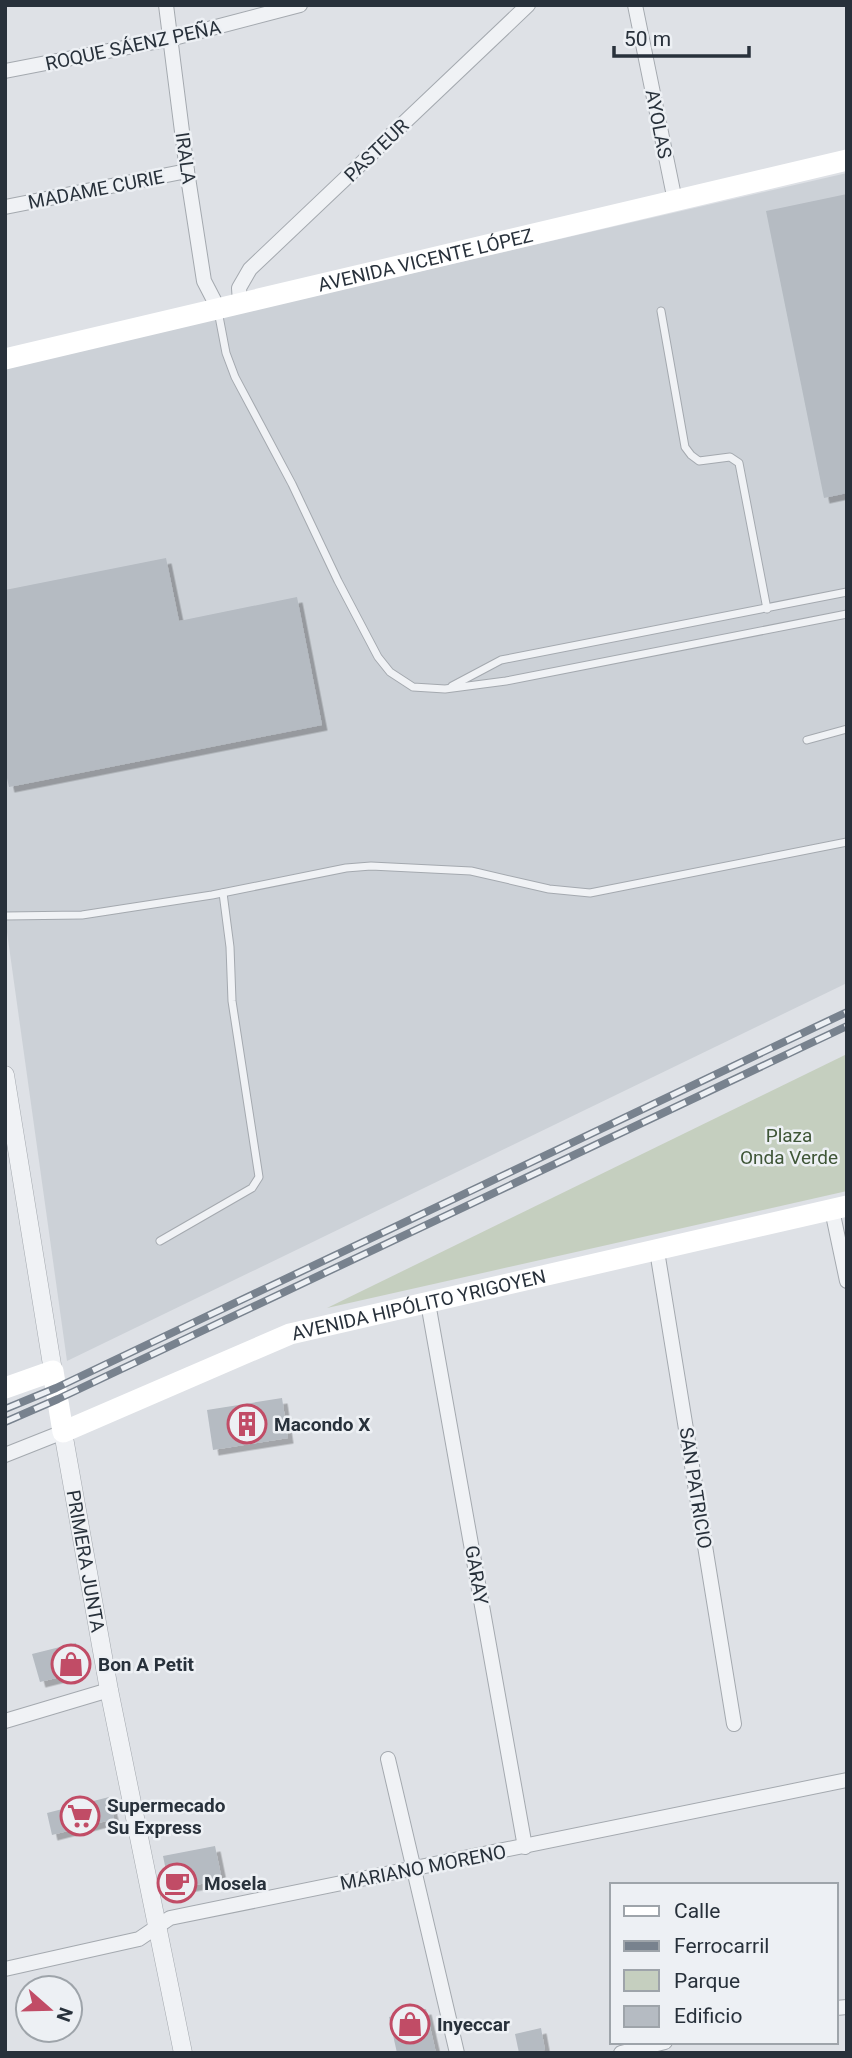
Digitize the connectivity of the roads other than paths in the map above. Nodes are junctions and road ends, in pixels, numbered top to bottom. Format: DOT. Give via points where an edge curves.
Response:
graph roads {
  1 [pos="166,5"];
  2 [pos="300,5"];
  3 [pos="528,5"];
  4 [pos="635,5"];
  5 [pos="170,39"];
  6 [pos="5,71"];
  7 [pos="847,160"];
  8 [pos="187,171"];
  9 [pos="675,201"];
  10 [pos="5,207"];
  11 [pos="240,303"];
  12 [pos="218,308"];
  13 [pos="661,311"];
  14 [pos="5,359"];
  15 [pos="847,592"];
  16 [pos="767,609"];
  17 [pos="847,614"];
  18 [pos="445,689"];
  19 [pos="847,729"];
  20 [pos="807,740"];
  21 [pos="847,842"];
  22 [pos="223,893"];
  23 [pos="5,916"];
  24 [pos="5,1078"];
  25 [pos="839,1208"];
  26 [pos="160,1241"];
  27 [pos="657,1251"];
  28 [pos="847,1281"];
  29 [pos="428,1303"];
  30 [pos="53,1371"];
  31 [pos="5,1388"];
  32 [pos="63,1432"];
  33 [pos="5,1455"];
  34 [pos="110,1690"];
  35 [pos="5,1721"];
  36 [pos="734,1724"];
  37 [pos="388,1759"];
  38 [pos="847,1780"];
  39 [pos="525,1847"];
  40 [pos="413,1868"];
  41 [pos="157,1927"];
  42 [pos="5,1969"];
  43 [pos="657,2044"];
  44 [pos="183,2053"];
  45 [pos="457,2053"];
  46 [pos="621,2053"];
  1 -- 5 [label="street, IRALA"];
  2 -- 5 [label="street, ROQUE SÁENZ PEÑA"];
  3 -- 11 [label="street, PASTEUR" via="250,269 239,288"];
  4 -- 9 [label="street, AYOLAS"];
  5 -- 6 [label="street, ROQUE SÁENZ PEÑA"];
  5 -- 8 [label="street, IRALA"];
  7 -- 9 [label="main road, AVENIDA VICENTE LÓPEZ"];
  8 -- 10 [label="street, MADAME CURIE"];
  8 -- 12 [label="street, IRALA" via="204,281"];
  9 -- 11 [label="main road, AVENIDA VICENTE LÓPEZ"];
  11 -- 12 [label="main road, AVENIDA VICENTE LÓPEZ"];
  12 -- 14 [label="main road, AVENIDA VICENTE LÓPEZ"];
  12 -- 18 [label="lane" via="235,377 378,657 390,672 413,687"];
  13 -- 16 [label="lane" via="685,447 699,461 730,457 739,463"];
  15 -- 16 [label="lane"];
  16 -- 18 [label="lane" via="501,660"];
  17 -- 18 [label="lane"];
  19 -- 20 [label="lane"];
  21 -- 22 [label="lane" via="590,893 549,889 471,871 391,866 346,868"];
  22 -- 23 [label="lane" via="82,915"];
  22 -- 26 [label="lane" via="232,1001 259,1177 252,1188"];
  24 -- 30 [label="street"];
  25 -- 27 [label="main road, AVENIDA HIPÓLITO YRIGOYEN"];
  25 -- 28 [label="street"];
  27 -- 29 [label="main road, AVENIDA HIPÓLITO YRIGOYEN"];
  27 -- 36 [label="street, SAN PATRICIO"];
  29 -- 32 [label="main road, AVENIDA HIPÓLITO YRIGOYEN" via="273,1340"];
  29 -- 39 [label="street, GARAY"];
  30 -- 31 [label="main road"];
  30 -- 32 [label="main road, PRIMERA JUNTA"];
  32 -- 33 [label="street, AVENIDA HIPÓLITO YRIGOYEN"];
  32 -- 34 [label="street, PRIMERA JUNTA"];
  34 -- 35 [label="street"];
  34 -- 41 [label="street, PRIMERA JUNTA"];
  37 -- 40 [label="street"];
  38 -- 39 [label="street, MARIANO MORENO"];
  39 -- 40 [label="street, MARIANO MORENO"];
  40 -- 41 [label="street, MARIANO MORENO" via="170,1918"];
  40 -- 45 [label="street"];
  41 -- 42 [label="street, MARIANO MORENO" via="139,1939"];
  41 -- 44 [label="street, PRIMERA JUNTA"];
  43 -- 46 [label="street"];
}
